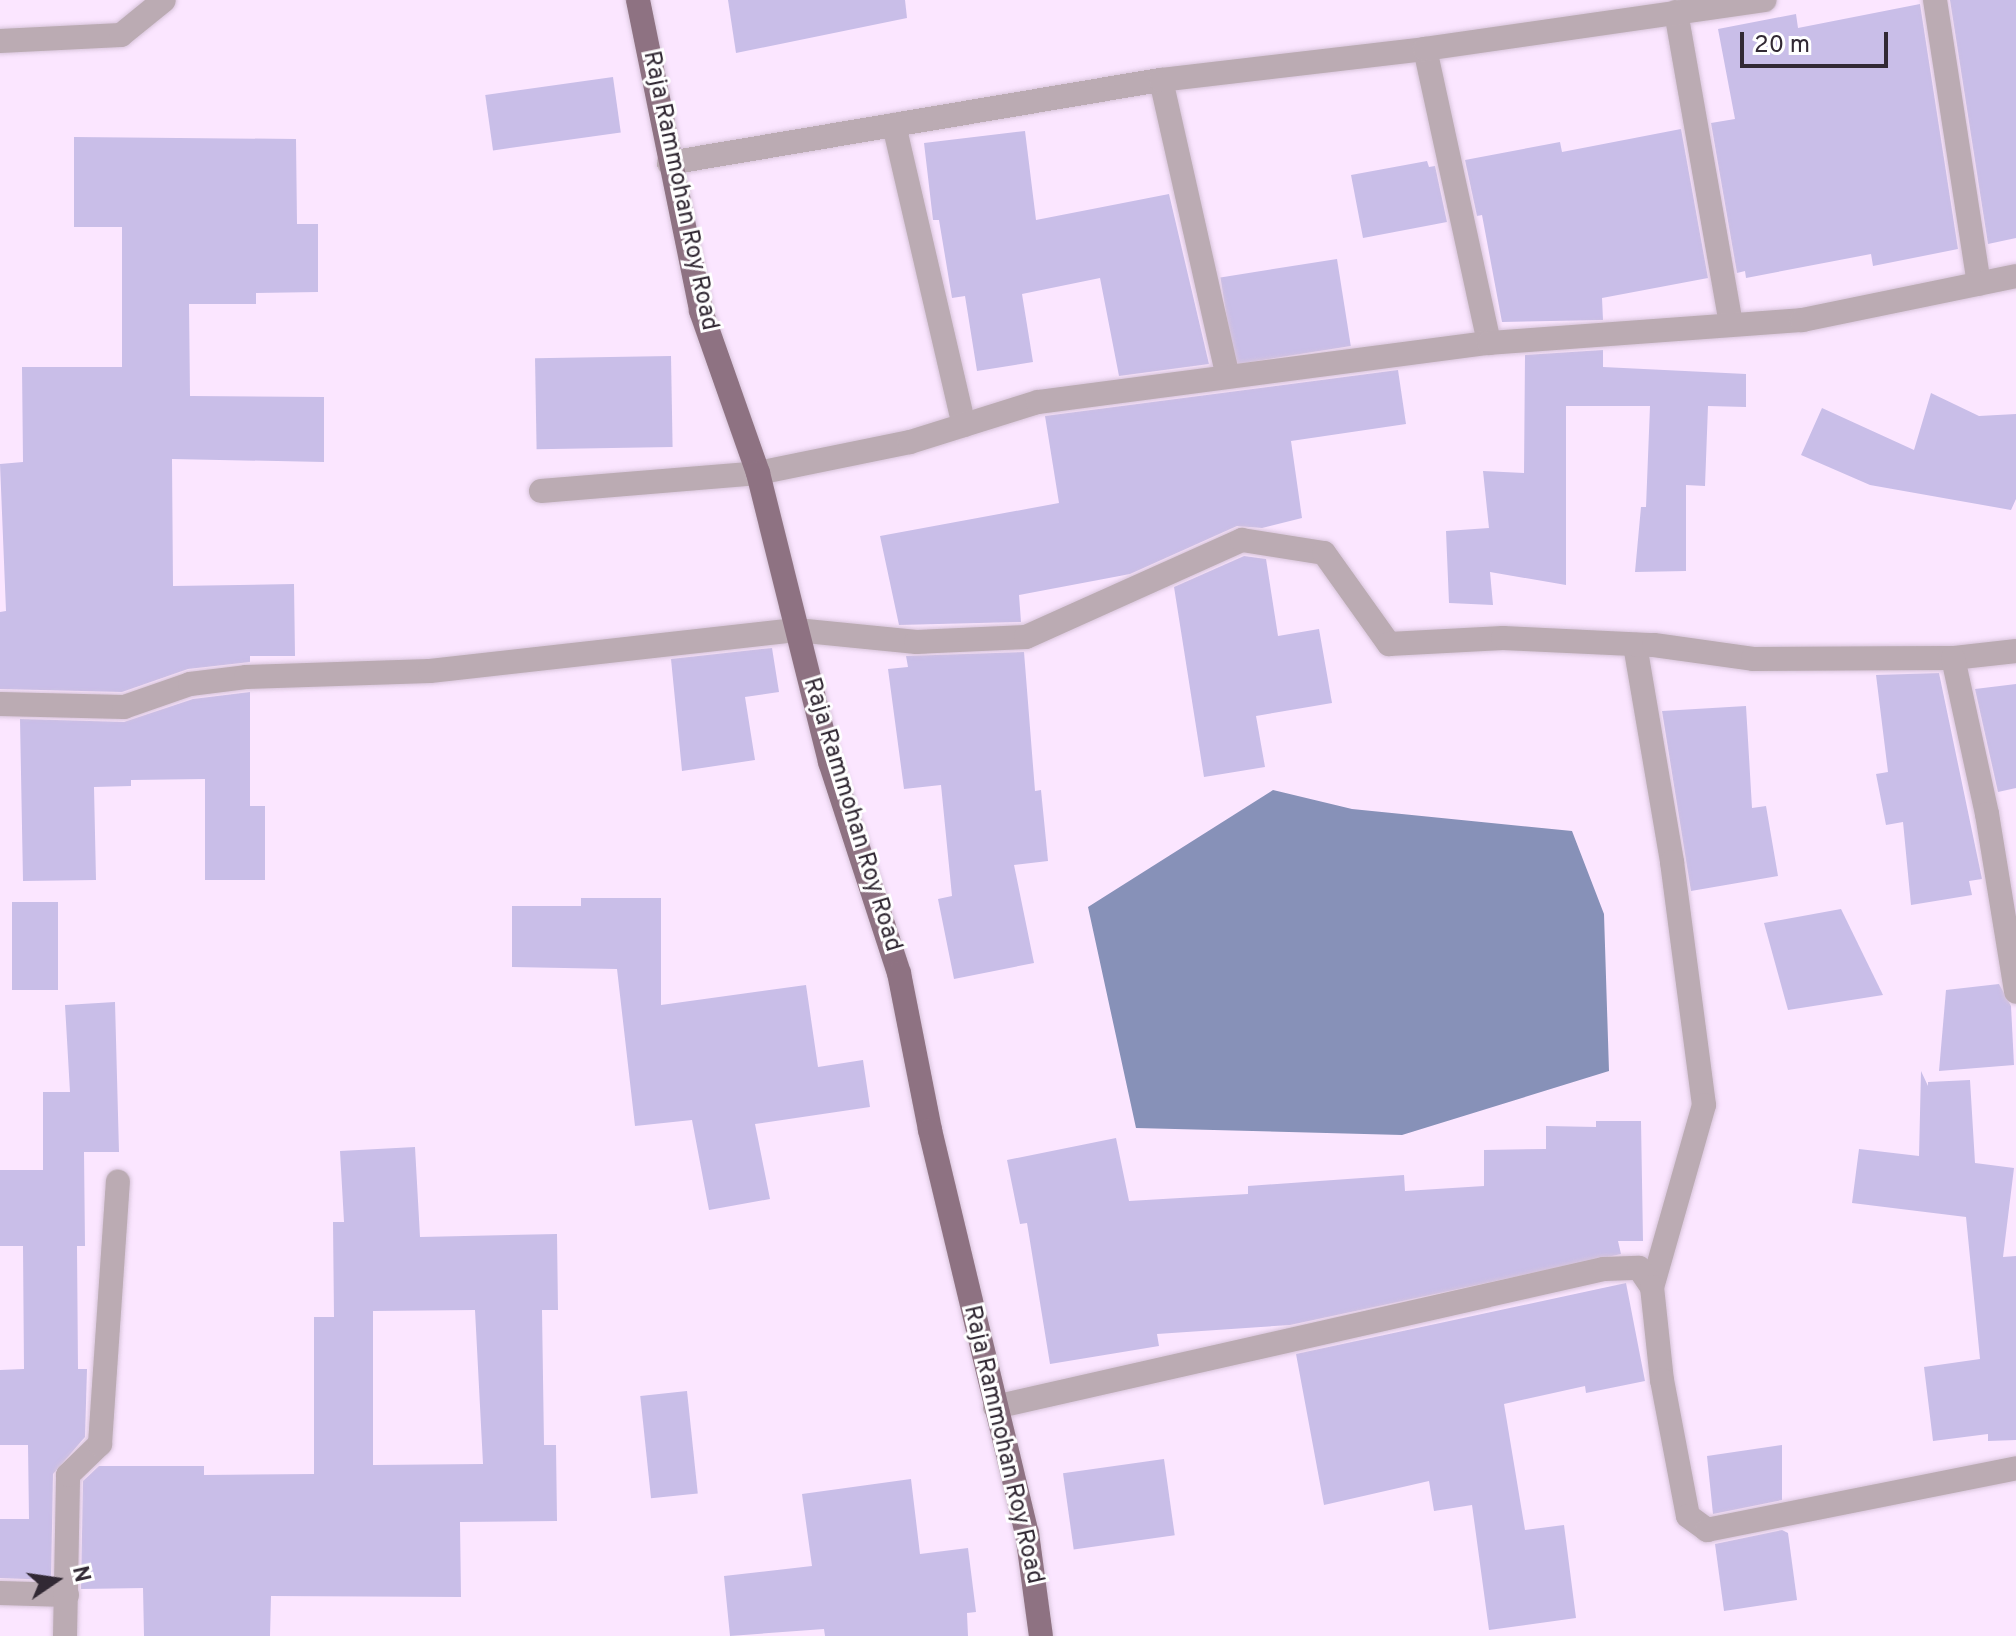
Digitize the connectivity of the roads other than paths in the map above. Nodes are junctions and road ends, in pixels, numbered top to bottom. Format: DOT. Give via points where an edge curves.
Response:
graph roads {
  1 [pos="164,0"];
  2 [pos="638,0"];
  3 [pos="1764,0"];
  4 [pos="1935,0"];
  5 [pos="1676,12"];
  6 [pos="0,41"];
  7 [pos="1425,49"];
  8 [pos="1161,80"];
  9 [pos="894,125"];
  10 [pos="669,163"];
  11 [pos="2016,276"];
  12 [pos="1979,284"];
  13 [pos="1731,324"];
  14 [pos="1489,343"];
  15 [pos="1227,374"];
  16 [pos="964,425"];
  17 [pos="758,473"];
  18 [pos="541,491"];
  19 [pos="796,630"];
  20 [pos="1635,645"];
  21 [pos="2016,651"];
  22 [pos="1953,658"];
  23 [pos="0,704"];
  24 [pos="2016,992"];
  25 [pos="118,1182"];
  26 [pos="1652,1287"];
  27 [pos="995,1407"];
  28 [pos="2016,1468"];
  29 [pos="0,1593"];
  30 [pos="67,1595"];
  31 [pos="65,1636"];
  32 [pos="1041,1636"];
  1 -- 6 [label="street" via="121,35"];
  2 -- 10 [label="main road, Raja Rammohan Roy Road"];
  3 -- 5 [label="street"];
  4 -- 12 [label="street"];
  5 -- 7 [label="street"];
  5 -- 13 [label="street"];
  7 -- 8 [label="street"];
  7 -- 14 [label="street"];
  8 -- 9 [label="street"];
  8 -- 15 [label="street"];
  9 -- 10 [label="street"];
  9 -- 16 [label="street"];
  10 -- 17 [label="main road, Raja Rammohan Roy Road" via="701,311"];
  11 -- 12 [label="street"];
  12 -- 13 [label="street" via="1802,320"];
  13 -- 14 [label="street"];
  14 -- 15 [label="street"];
  15 -- 16 [label="street" via="1038,402"];
  16 -- 17 [label="street" via="910,442"];
  17 -- 18 [label="street"];
  17 -- 19 [label="main road, Raja Rammohan Roy Road"];
  19 -- 20 [label="street" via="916,642 1026,637 1242,540 1324,553 1389,644 1503,638"];
  19 -- 23 [label="street" via="430,671 246,677 190,684 124,707"];
  19 -- 27 [label="main road, Raja Rammohan Roy Road" via="830,762 899,973"];
  20 -- 22 [label="street" via="1753,659"];
  20 -- 26 [label="street" via="1672,862 1704,1105"];
  21 -- 22 [label="street"];
  22 -- 24 [label="street" via="1990,829"];
  25 -- 30 [label="street" via="100,1444 68,1475"];
  26 -- 27 [label="street" via="1639,1268 1604,1269"];
  26 -- 28 [label="street" via="1662,1380 1688,1516 1707,1530"];
  27 -- 32 [label="main road, Raja Rammohan Roy Road" via="1027,1533"];
  29 -- 30 [label="street"];
  30 -- 31 [label="street"];
}
